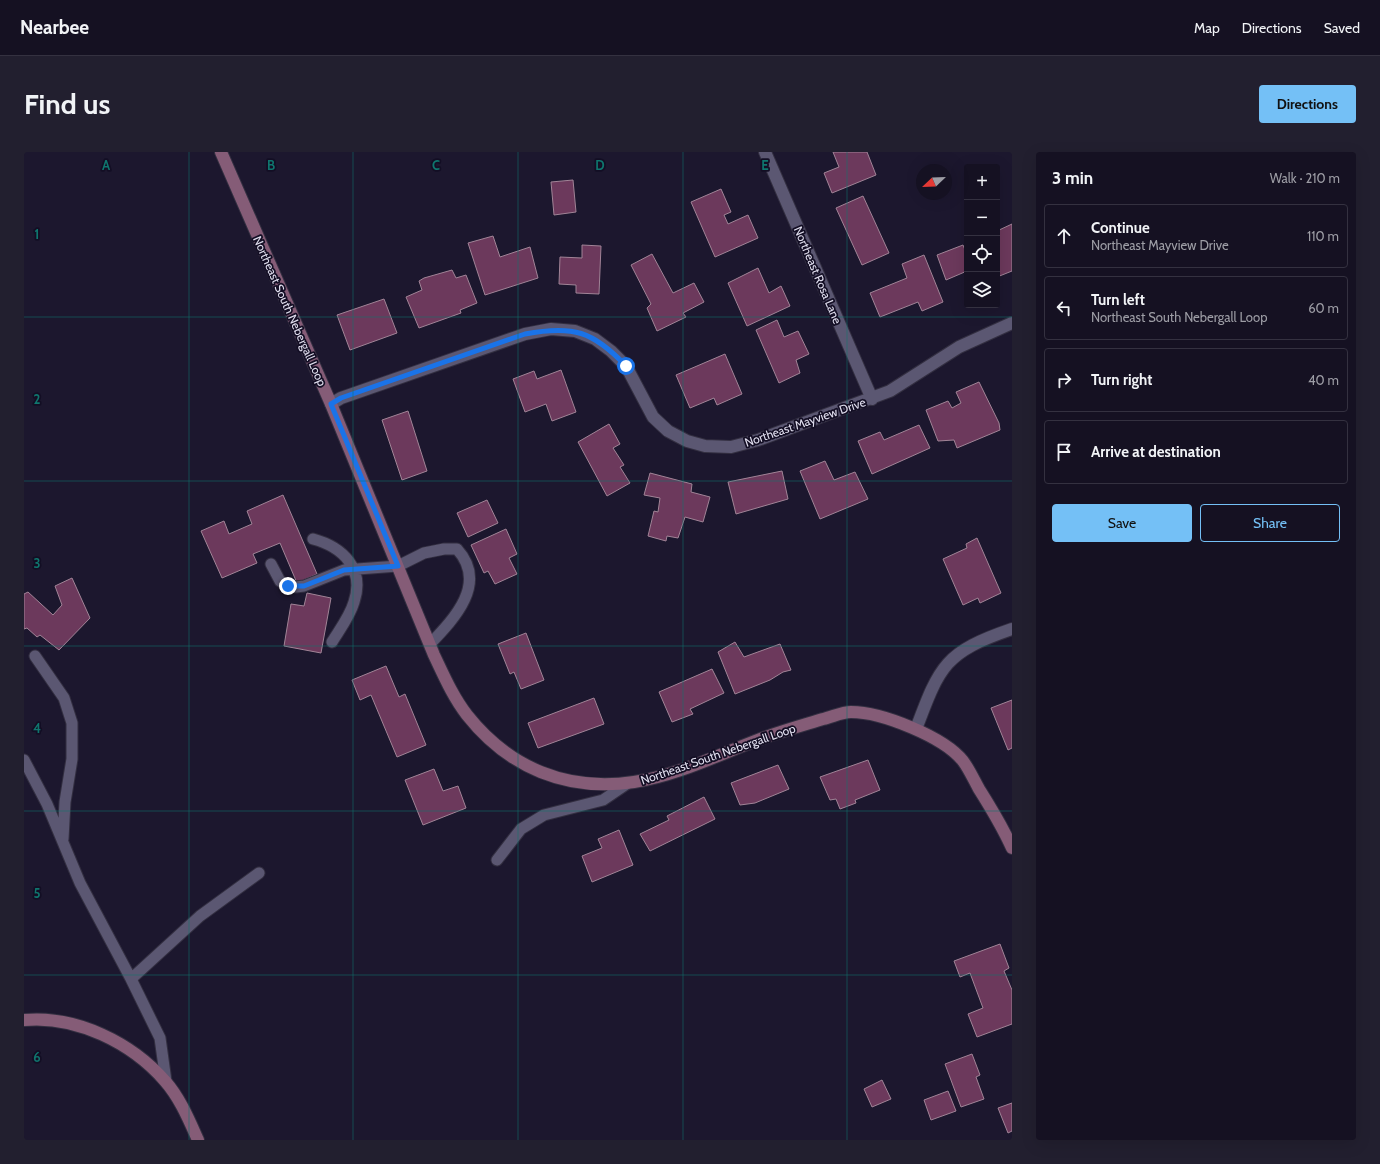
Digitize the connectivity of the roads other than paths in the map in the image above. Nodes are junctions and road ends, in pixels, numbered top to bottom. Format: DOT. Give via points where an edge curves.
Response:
graph roads {
  1 [pos="221,152"];
  2 [pos="765,152"];
  3 [pos="1012,323"];
  4 [pos="872,399"];
  5 [pos="331,404"];
  6 [pos="313,538"];
  7 [pos="272,564"];
  8 [pos="398,566"];
  9 [pos="354,569"];
  10 [pos="1012,629"];
  11 [pos="332,642"];
  12 [pos="430,644"];
  13 [pos="35,656"];
  14 [pos="916,729"];
  15 [pos="24,760"];
  16 [pos="628,783"];
  17 [pos="63,842"];
  18 [pos="1012,848"];
  19 [pos="497,860"];
  20 [pos="259,873"];
  21 [pos="131,979"];
  22 [pos="24,1020"];
  23 [pos="166,1082"];
  24 [pos="198,1140"];
  1 -- 5 [label="street, Northeast South Nebergall Loop"];
  2 -- 4 [label="street, Northeast Rosa Lane"];
  3 -- 4 [label="street, Northeast Mayview Drive" via="959,347 912,379"];
  4 -- 5 [label="street, Northeast Mayview Drive" via="758,440 731,447 705,446 687,441 668,431 653,417 626,366 611,351 595,339 575,331 551,329 525,334 341,398"];
  5 -- 8 [label="street, Northeast South Nebergall Loop"];
  6 -- 9 [label="lane" via="335,546"];
  7 -- 9 [label="lane" via="280,581 296,587 344,570"];
  8 -- 9 [label="lane"];
  8 -- 12 [label="street, Northeast South Nebergall Loop"];
  8 -- 12 [label="lane" via="424,553 444,549 457,549 466,559 470,571 470,584 464,600 450,622"];
  9 -- 11 [label="lane" via="355,600"];
  10 -- 14 [label="street" via="972,644 943,668 933,684"];
  12 -- 16 [label="street, Northeast South Nebergall Loop" via="452,692 466,714 504,751 547,776 600,785"];
  13 -- 17 [label="lane" via="64,698 72,723 72,759"];
  14 -- 16 [label="street, Northeast South Nebergall Loop" via="870,714 849,712 778,732 674,771"];
  14 -- 18 [label="street, Northeast South Nebergall Loop" via="939,742 962,760"];
  15 -- 17 [label="lane" via="48,804"];
  16 -- 19 [label="lane" via="603,800 544,815 521,829"];
  17 -- 21 [label="lane" via="80,883"];
  20 -- 21 [label="lane" via="200,916"];
  21 -- 23 [label="lane" via="160,1038"];
  22 -- 23 [label="street" via="54,1021 89,1029 132,1051"];
  23 -- 24 [label="street" via="187,1115"];
}
